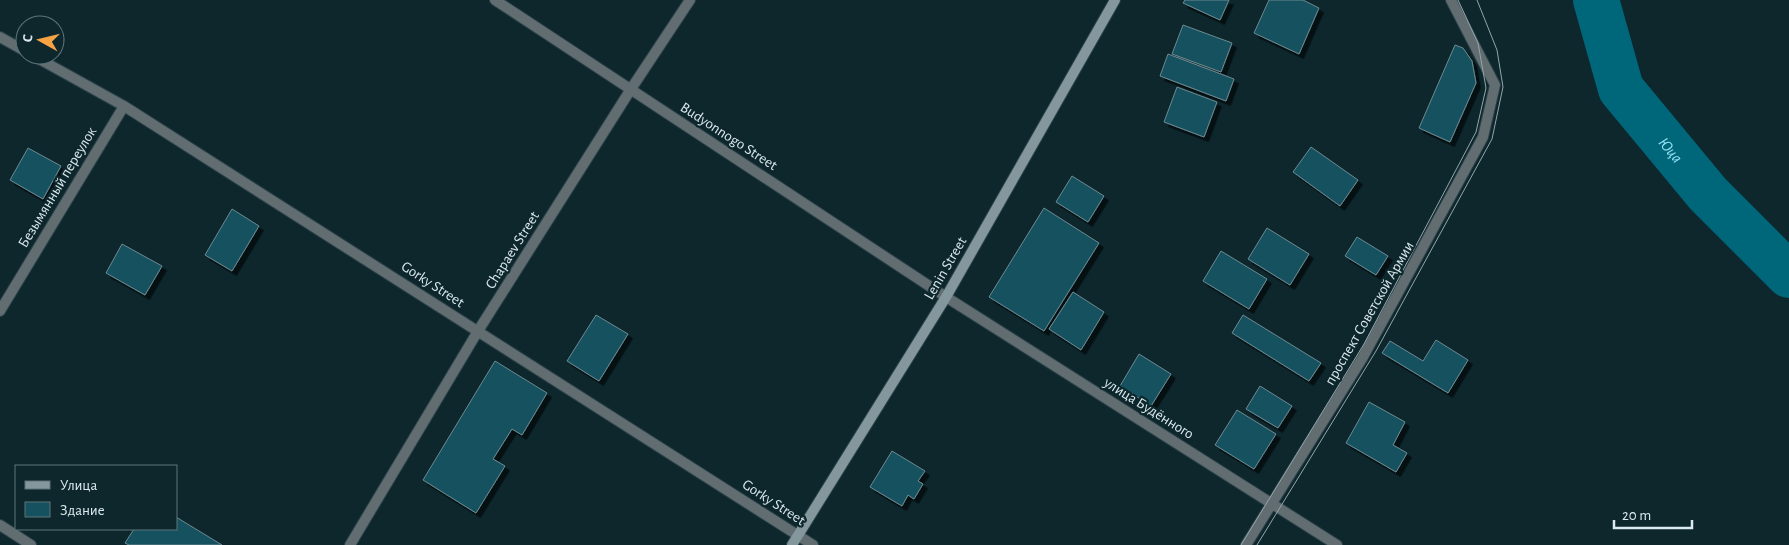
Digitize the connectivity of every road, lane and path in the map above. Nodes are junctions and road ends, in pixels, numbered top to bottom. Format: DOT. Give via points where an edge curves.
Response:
graph roads {
  1 [pos="495,0"];
  2 [pos="690,0"];
  3 [pos="1115,0"];
  4 [pos="1451,0"];
  5 [pos="0,37"];
  6 [pos="15,45"];
  7 [pos="50,65"];
  8 [pos="631,89"];
  9 [pos="124,106"];
  10 [pos="946,297"];
  11 [pos="0,310"];
  12 [pos="478,331"];
  13 [pos="1272,504"];
  14 [pos="0,525"];
  15 [pos="798,535"];
  16 [pos="32,545"];
  17 [pos="350,545"];
  18 [pos="792,545"];
  19 [pos="813,545"];
  20 [pos="1246,545"];
  21 [pos="1337,545"];
  1 -- 8 [label="street, Budyonnogo Street"];
  2 -- 8 [label="street, Chapaev Street"];
  3 -- 10 [label="main road, Lenin Street"];
  4 -- 13 [label="street, проспект Советской Армии" via="1495,85 1483,137 1363,356"];
  5 -- 6 [label="street"];
  7 -- 9 [label="street, Gorky Street"];
  8 -- 10 [label="street, Budyonnogo Street"];
  8 -- 12 [label="street, Chapaev Street"];
  9 -- 11 [label="street, Безымянный переулок"];
  9 -- 12 [label="street, Gorky Street"];
  10 -- 13 [label="street, улица Будённого"];
  10 -- 15 [label="main road, Lenin Street"];
  12 -- 15 [label="street, Gorky Street"];
  12 -- 17 [label="street, Chapaev Street"];
  13 -- 20 [label="street, проспект Советской Армии"];
  13 -- 21 [label="street, улица Будённого"];
  14 -- 16 [label="street"];
  15 -- 18 [label="main road, Lenin Street"];
  15 -- 19 [label="street, Gorky Street"];
}
